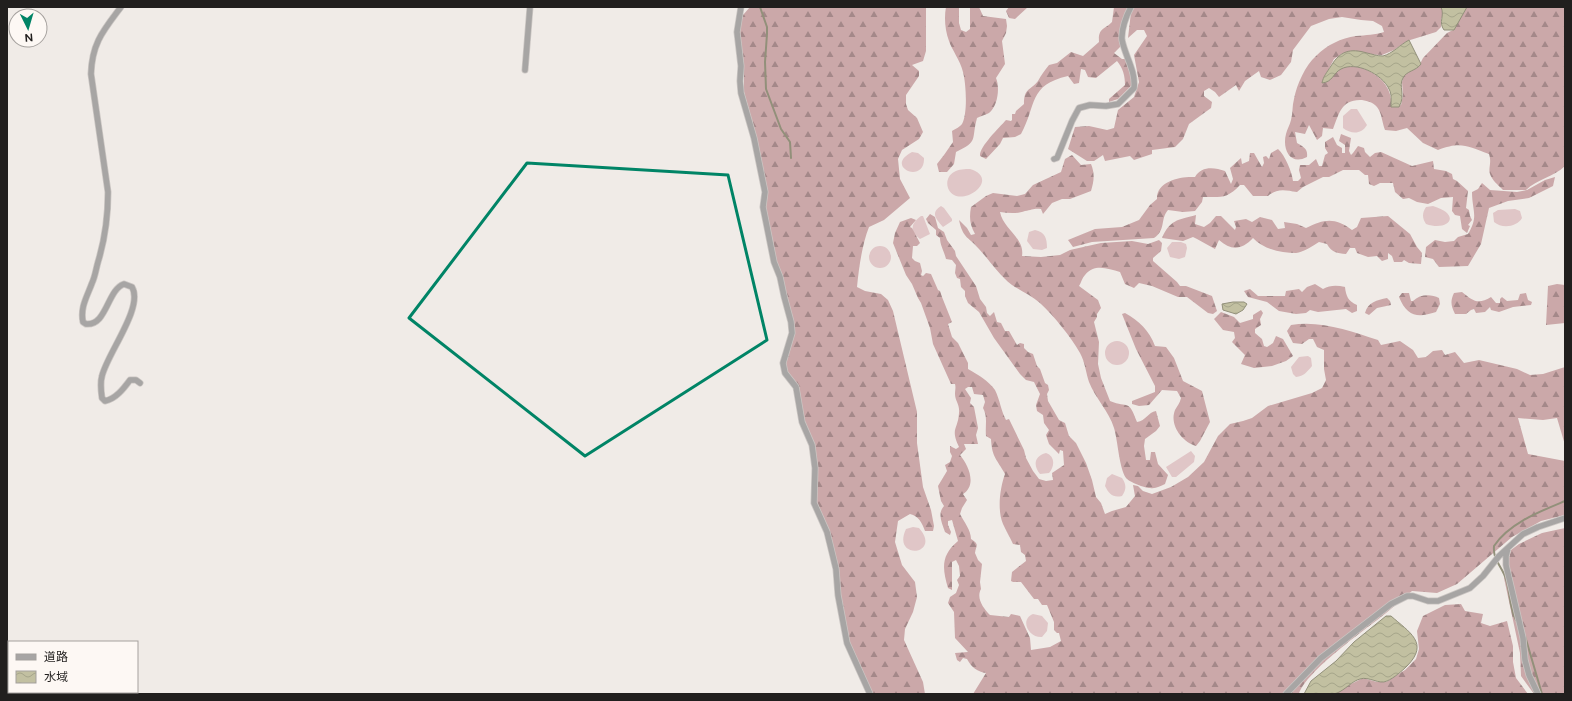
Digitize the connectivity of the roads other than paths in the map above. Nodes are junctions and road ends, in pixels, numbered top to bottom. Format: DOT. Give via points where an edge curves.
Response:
graph roads {
  1 [pos="121,7"];
  2 [pos="530,7"];
  3 [pos="741,7"];
  4 [pos="1131,7"];
  5 [pos="525,70"];
  6 [pos="1054,159"];
  7 [pos="140,383"];
  8 [pos="1565,518"];
  9 [pos="1508,548"];
  10 [pos="870,694"];
  11 [pos="1286,694"];
  12 [pos="1538,694"];
  1 -- 7 [label="street" via="98,39 91,58 92,86 108,192 108,210 98,262 82,315 86,324 94,322 117,289 124,284 132,287 134,305 107,359 101,377 102,398 105,401 109,400 130,380"];
  2 -- 5 [label="street"];
  3 -- 10 [label="street" via="737,32 741,93 754,138 765,192 763,207 774,262 792,322 792,334 783,363 785,373 796,387 802,422 812,444 815,468 814,504 827,532 836,569 847,643"];
  4 -- 6 [label="street" via="1126,15 1122,39 1135,79 1134,88 1118,104 1080,108 1057,158"];
  8 -- 9 [label="street" via="1523,534"];
  9 -- 11 [label="street" via="1477,582 1465,590 1438,601 1407,596 1391,604 1321,658"];
  9 -- 12 [label="street" via="1506,565 1523,638 1525,660"];
}
